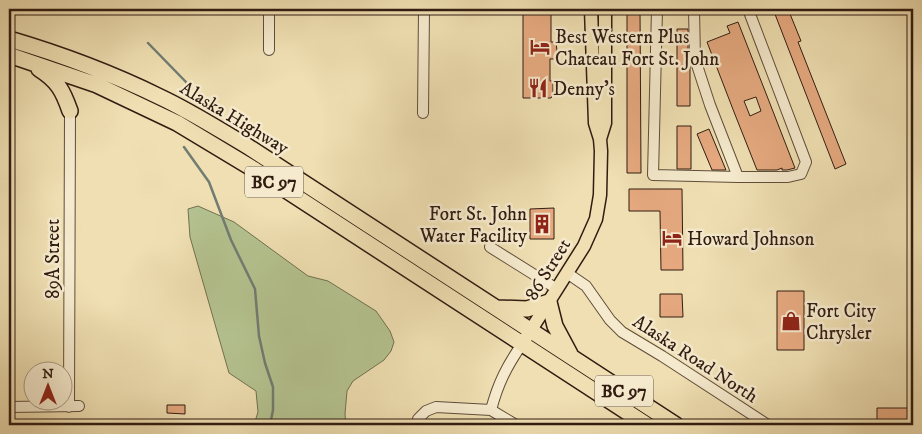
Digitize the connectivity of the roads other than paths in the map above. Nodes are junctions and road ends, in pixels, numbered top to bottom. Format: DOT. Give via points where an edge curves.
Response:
graph roads {
  1 [pos="269,9"];
  2 [pos="424,9"];
  3 [pos="591,9"];
  4 [pos="604,9"];
  5 [pos="657,9"];
  6 [pos="694,9"];
  7 [pos="748,9"];
  8 [pos="9,39"];
  9 [pos="269,50"];
  10 [pos="14,57"];
  11 [pos="97,85"];
  12 [pos="70,111"];
  13 [pos="423,113"];
  14 [pos="600,139"];
  15 [pos="738,177"];
  16 [pos="490,247"];
  17 [pos="568,273"];
  18 [pos="553,296"];
  19 [pos="496,308"];
  20 [pos="531,330"];
  21 [pos="522,344"];
  22 [pos="572,357"];
  23 [pos="9,407"];
  24 [pos="491,410"];
  25 [pos="418,422"];
  26 [pos="516,425"];
  27 [pos="647,425"];
  28 [pos="676,425"];
  29 [pos="768,425"];
  1 -- 9 [label="street"];
  2 -- 13 [label="street"];
  3 -- 14 [label="main road, 86 Street" via="595,123"];
  4 -- 14 [label="main road, 86 Street" via="605,122"];
  5 -- 15 [label="street" via="653,175"];
  6 -- 15 [label="street" via="695,59"];
  7 -- 15 [label="street" via="806,162 801,174 788,177"];
  8 -- 19 [label="highway, Alaska Highway / BC 97" via="75,60 198,117"];
  10 -- 11 [label="highway, Alaska Highway / BC 97"];
  10 -- 12 [label="highway" via="55,80"];
  11 -- 12 [label="highway" via="82,87 75,92"];
  11 -- 21 [label="highway, Alaska Highway / BC 97" via="177,123 218,147"];
  12 -- 23 [label="street, 89A Street" via="74,407"];
  14 -- 17 [label="main road, 86 Street" via="600,190 596,219"];
  16 -- 18 [label="street"];
  17 -- 18 [label="main road, 86 Street"];
  17 -- 29 [label="street, Alaska Road North" via="586,286 622,332"];
  18 -- 19 [label="highway" via="527,309"];
  18 -- 20 [label="main road, 86 Street"];
  18 -- 22 [label="highway" via="555,326"];
  19 -- 20 [label="highway, Alaska Highway / BC 97"];
  20 -- 21 [label="main road, 86 Street"];
  20 -- 22 [label="highway, Alaska Highway / BC 97"];
  21 -- 24 [label="street, 86 Street" via="505,370"];
  21 -- 27 [label="highway, Alaska Highway / BC 97"];
  22 -- 28 [label="highway, Alaska Highway / BC 97"];
  24 -- 25 [label="street" via="436,407 426,411"];
  24 -- 26 [label="street"];
}
